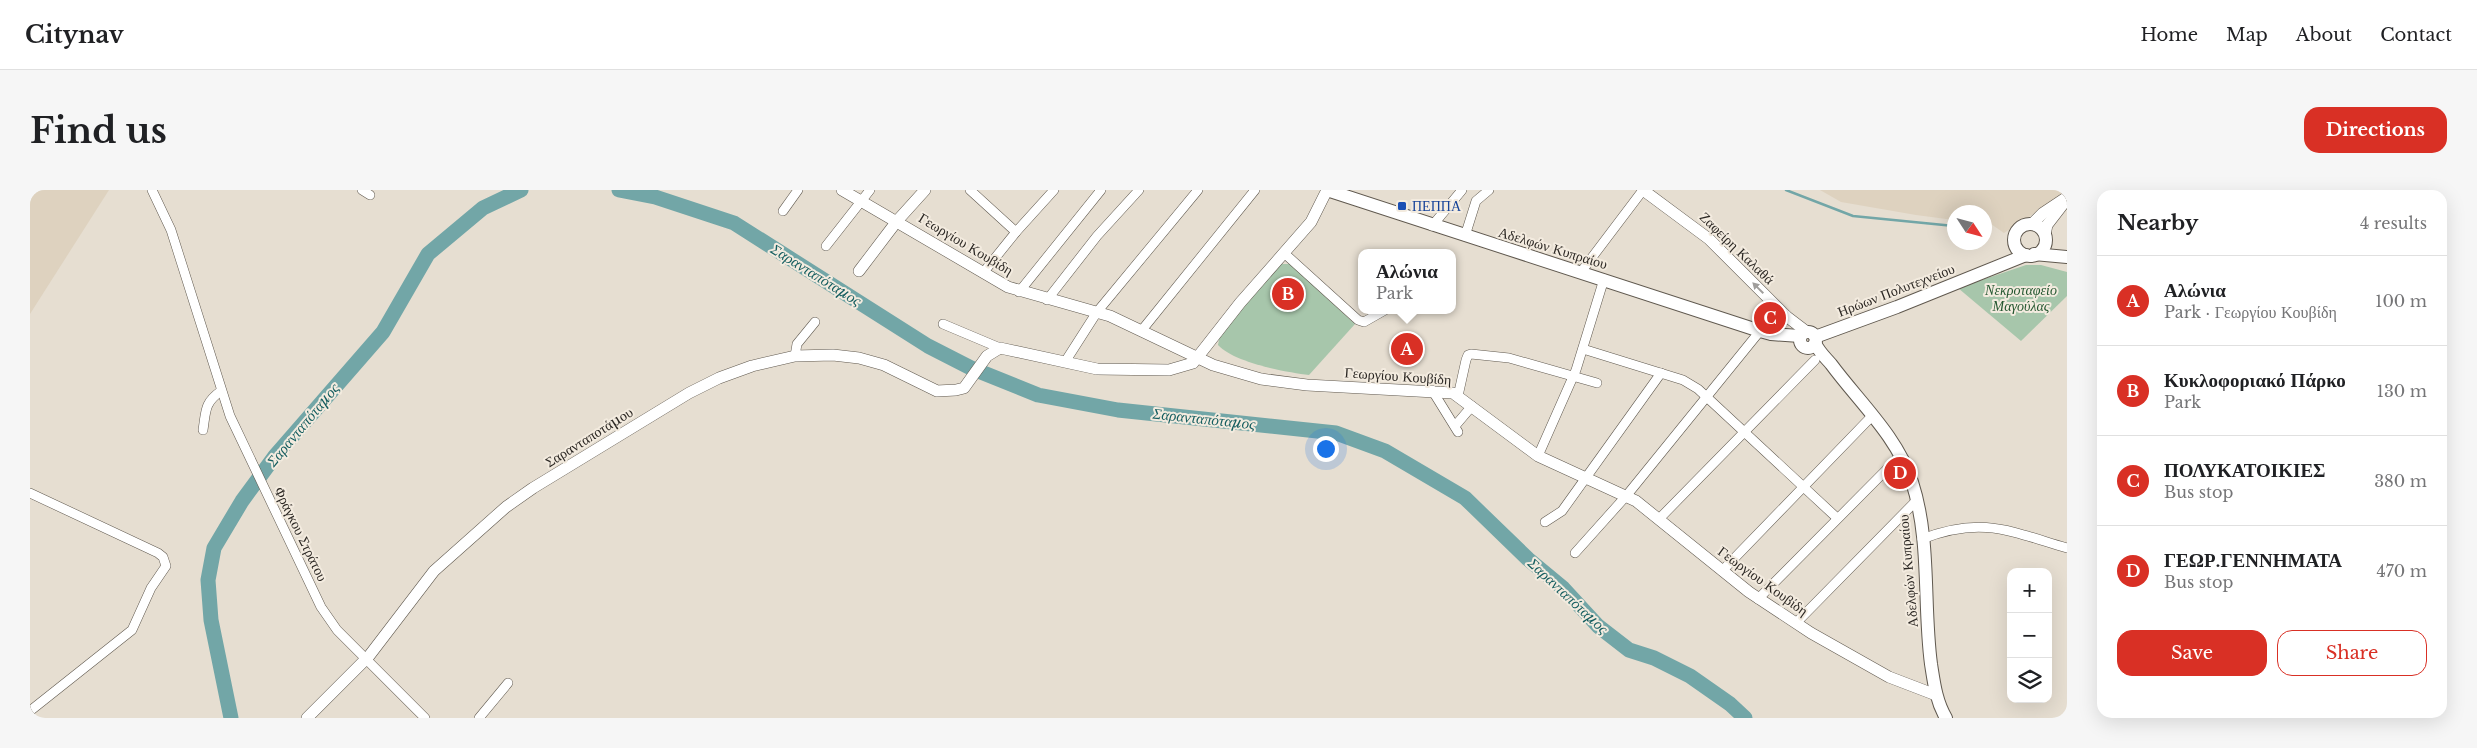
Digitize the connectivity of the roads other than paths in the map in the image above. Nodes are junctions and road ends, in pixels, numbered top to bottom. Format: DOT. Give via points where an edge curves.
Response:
graph roads {
  1 [pos="152,190"];
  2 [pos="798,190"];
  3 [pos="842,190"];
  4 [pos="870,190"];
  5 [pos="925,190"];
  6 [pos="970,190"];
  7 [pos="1054,190"];
  8 [pos="1100,190"];
  9 [pos="1138,190"];
  10 [pos="1198,190"];
  11 [pos="1255,190"];
  12 [pos="1327,190"];
  13 [pos="1462,190"];
  14 [pos="1489,190"];
  15 [pos="1643,190"];
  16 [pos="2067,198"];
  17 [pos="861,200"];
  18 [pos="782,211"];
  19 [pos="897,221"];
  20 [pos="2032,224"];
  21 [pos="1432,226"];
  22 [pos="1016,232"];
  23 [pos="1465,236"];
  24 [pos="2045,237"];
  25 [pos="2014,243"];
  26 [pos="826,246"];
  27 [pos="1284,253"];
  28 [pos="2030,255"];
  29 [pos="2067,256"];
  30 [pos="1987,270"];
  31 [pos="859,271"];
  32 [pos="1581,272"];
  33 [pos="983,274"];
  34 [pos="1604,279"];
  35 [pos="1019,292"];
  36 [pos="1047,300"];
  37 [pos="1098,312"];
  38 [pos="1378,314"];
  39 [pos="1786,316"];
  40 [pos="815,322"];
  41 [pos="943,324"];
  42 [pos="1142,330"];
  43 [pos="1765,332"];
  44 [pos="1808,340"];
  45 [pos="1000,348"];
  46 [pos="1583,348"];
  47 [pos="795,356"];
  48 [pos="1199,357"];
  49 [pos="1815,360"];
  50 [pos="1065,362"];
  51 [pos="1661,373"];
  52 [pos="1573,377"];
  53 [pos="1843,382"];
  54 [pos="1597,383"];
  55 [pos="1432,390"];
  56 [pos="221,391"];
  57 [pos="1458,396"];
  58 [pos="1707,396"];
  59 [pos="1472,406"];
  60 [pos="1873,415"];
  61 [pos="203,430"];
  62 [pos="1744,431"];
  63 [pos="1538,456"];
  64 [pos="1900,456"];
  65 [pos="1587,477"];
  66 [pos="1803,486"];
  67 [pos="30,494"];
  68 [pos="1627,495"];
  69 [pos="1916,500"];
  70 [pos="1837,518"];
  71 [pos="1659,519"];
  72 [pos="1545,522"];
  73 [pos="1922,539"];
  74 [pos="2067,548"];
  75 [pos="1575,553"];
  76 [pos="1722,571"];
  77 [pos="1758,599"];
  78 [pos="1796,623"];
  79 [pos="364,658"];
  80 [pos="508,683"];
  81 [pos="1936,695"];
  82 [pos="30,711"];
  83 [pos="307,718"];
  84 [pos="425,718"];
  85 [pos="479,718"];
  86 [pos="1946,718"];
  1 -- 56 [label="street, Φράγκου Στράτου" via="171,230"];
  2 -- 18 [label="street"];
  3 -- 17 [label="street, Γεωργίου Κουβίδη"];
  4 -- 17 [label="street"];
  5 -- 19 [label="street"];
  6 -- 22 [label="street"];
  7 -- 22 [label="street"];
  8 -- 35 [label="street"];
  9 -- 36 [label="street"];
  10 -- 37 [label="street"];
  11 -- 42 [label="street"];
  12 -- 21 [label="main road, Αδελφών Κυπραίου"];
  12 -- 27 [label="street" via="1311,222"];
  13 -- 21 [label="street"];
  14 -- 23 [label="street" via="1476,201"];
  15 -- 32 [label="street"];
  39 -- 15 [label="street, Ζαφείρη Καλαθά, one-way" via="1709,239"];
  16 -- 20 [label="street"];
  16 -- 24 [label="street" via="2047,225"];
  17 -- 19 [label="street, Γεωργίου Κουβίδη"];
  17 -- 26 [label="street"];
  19 -- 31 [label="street"];
  19 -- 33 [label="street, Γεωργίου Κουβίδη"];
  20 -- 24 [label="main road" via="2038,226"];
  20 -- 25 [label="main road" via="2020,228"];
  21 -- 23 [label="main road, Αδελφών Κυπραίου"];
  22 -- 33 [label="street"];
  23 -- 32 [label="main road, Αδελφών Κυπραίου"];
  24 -- 28 [label="main road" via="2044,247"];
  24 -- 29 [label="main road, Ηρώων Πολυτεχνείου"];
  25 -- 28 [label="main road" via="2019,251"];
  25 -- 30 [label="main road, Ηρώων Πολυτεχνείου" via="2005,261"];
  27 -- 38 [label="street" via="1358,320 1364,322"];
  27 -- 48 [label="street"];
  28 -- 29 [label="main road, Ηρώων Πολυτεχνείου"];
  28 -- 30 [label="main road, Ηρώων Πολυτεχνείου"];
  30 -- 44 [label="main road, Ηρώων Πολυτεχνείου"];
  32 -- 34 [label="main road, Αδελφών Κυπραίου"];
  33 -- 35 [label="street, Γεωργίου Κουβίδη"];
  34 -- 43 [label="main road, Αδελφών Κυπραίου"];
  34 -- 46 [label="street"];
  35 -- 36 [label="street, Γεωργίου Κουβίδη"];
  36 -- 37 [label="street, Γεωργίου Κουβίδη"];
  37 -- 42 [label="street, Γεωργίου Κουβίδη"];
  37 -- 50 [label="street"];
  39 -- 43 [label="street"];
  39 -- 44 [label="street, Ζαφείρη Καλαθά"];
  40 -- 47 [label="street" via="797,344"];
  41 -- 45 [label="street"];
  42 -- 48 [label="street, Γεωργίου Κουβίδη"];
  43 -- 44 [label="main road, Αδελφών Κυπραίου"];
  43 -- 58 [label="street"];
  44 -- 49 [label="main road, Αδελφών Κυπραίου"];
  44 -- 53 [label="main road, Αδελφών Κυπραίου"];
  45 -- 47 [label="street, Σαρανταποτάμου" via="992,351 964,388 937,391 895,369 859,358"];
  45 -- 50 [label="street"];
  46 -- 51 [label="street"];
  46 -- 52 [label="street"];
  47 -- 79 [label="street, Σαρανταποτάμου" via="752,366 688,393 516,498 438,567"];
  48 -- 50 [label="street" via="1177,369 1140,371 1097,369"];
  48 -- 55 [label="street, Γεωργίου Κουβίδη" via="1213,365 1261,379 1307,385"];
  49 -- 53 [label="main road, Αδελφών Κυπραίου"];
  49 -- 62 [label="street"];
  51 -- 58 [label="street" via="1683,380"];
  51 -- 65 [label="street"];
  52 -- 54 [label="street"];
  52 -- 57 [label="street" via="1509,358 1471,354 1466,360"];
  52 -- 63 [label="street"];
  53 -- 60 [label="main road, Αδελφών Κυπραίου"];
  55 -- 57 [label="street, Γεωργίου Κουβίδη"];
  55 -- 59 [label="street" via="1457,429"];
  56 -- 61 [label="street" via="206,406"];
  56 -- 79 [label="street, Φράγκου Στράτου" via="252,466 328,620"];
  57 -- 59 [label="street, Γεωργίου Κουβίδη"];
  58 -- 62 [label="street"];
  58 -- 68 [label="street"];
  59 -- 63 [label="street, Γεωργίου Κουβίδη"];
  60 -- 64 [label="main road, Αδελφών Κυπραίου"];
  60 -- 66 [label="street"];
  62 -- 66 [label="street"];
  62 -- 71 [label="street"];
  63 -- 65 [label="street, Γεωργίου Κουβίδη"];
  64 -- 69 [label="main road, Αδελφών Κυπραίου"];
  64 -- 70 [label="street"];
  65 -- 68 [label="street, Γεωργίου Κουβίδη"];
  65 -- 72 [label="street" via="1562,511"];
  66 -- 70 [label="street"];
  66 -- 76 [label="street"];
  67 -- 82 [label="street" via="158,553 166,566 132,630"];
  68 -- 71 [label="street, Γεωργίου Κουβίδη"];
  68 -- 75 [label="street"];
  69 -- 73 [label="main road, Αδελφών Κυπραίου"];
  69 -- 78 [label="street"];
  70 -- 77 [label="street"];
  71 -- 76 [label="street, Γεωργίου Κουβίδη"];
  73 -- 74 [label="street" via="1943,530 1988,526"];
  73 -- 81 [label="main road, Αδελφών Κυπραίου"];
  76 -- 77 [label="street, Γεωργίου Κουβίδη"];
  77 -- 78 [label="street, Γεωργίου Κουβίδη"];
  78 -- 81 [label="street, Γεωργίου Κουβίδη" via="1890,677"];
  79 -- 83 [label="street, Σαρανταποτάμου"];
  79 -- 84 [label="street, Φράγκου Στράτου"];
  80 -- 85 [label="street"];
  81 -- 86 [label="main road, Αδελφών Κυπραίου"];
}
